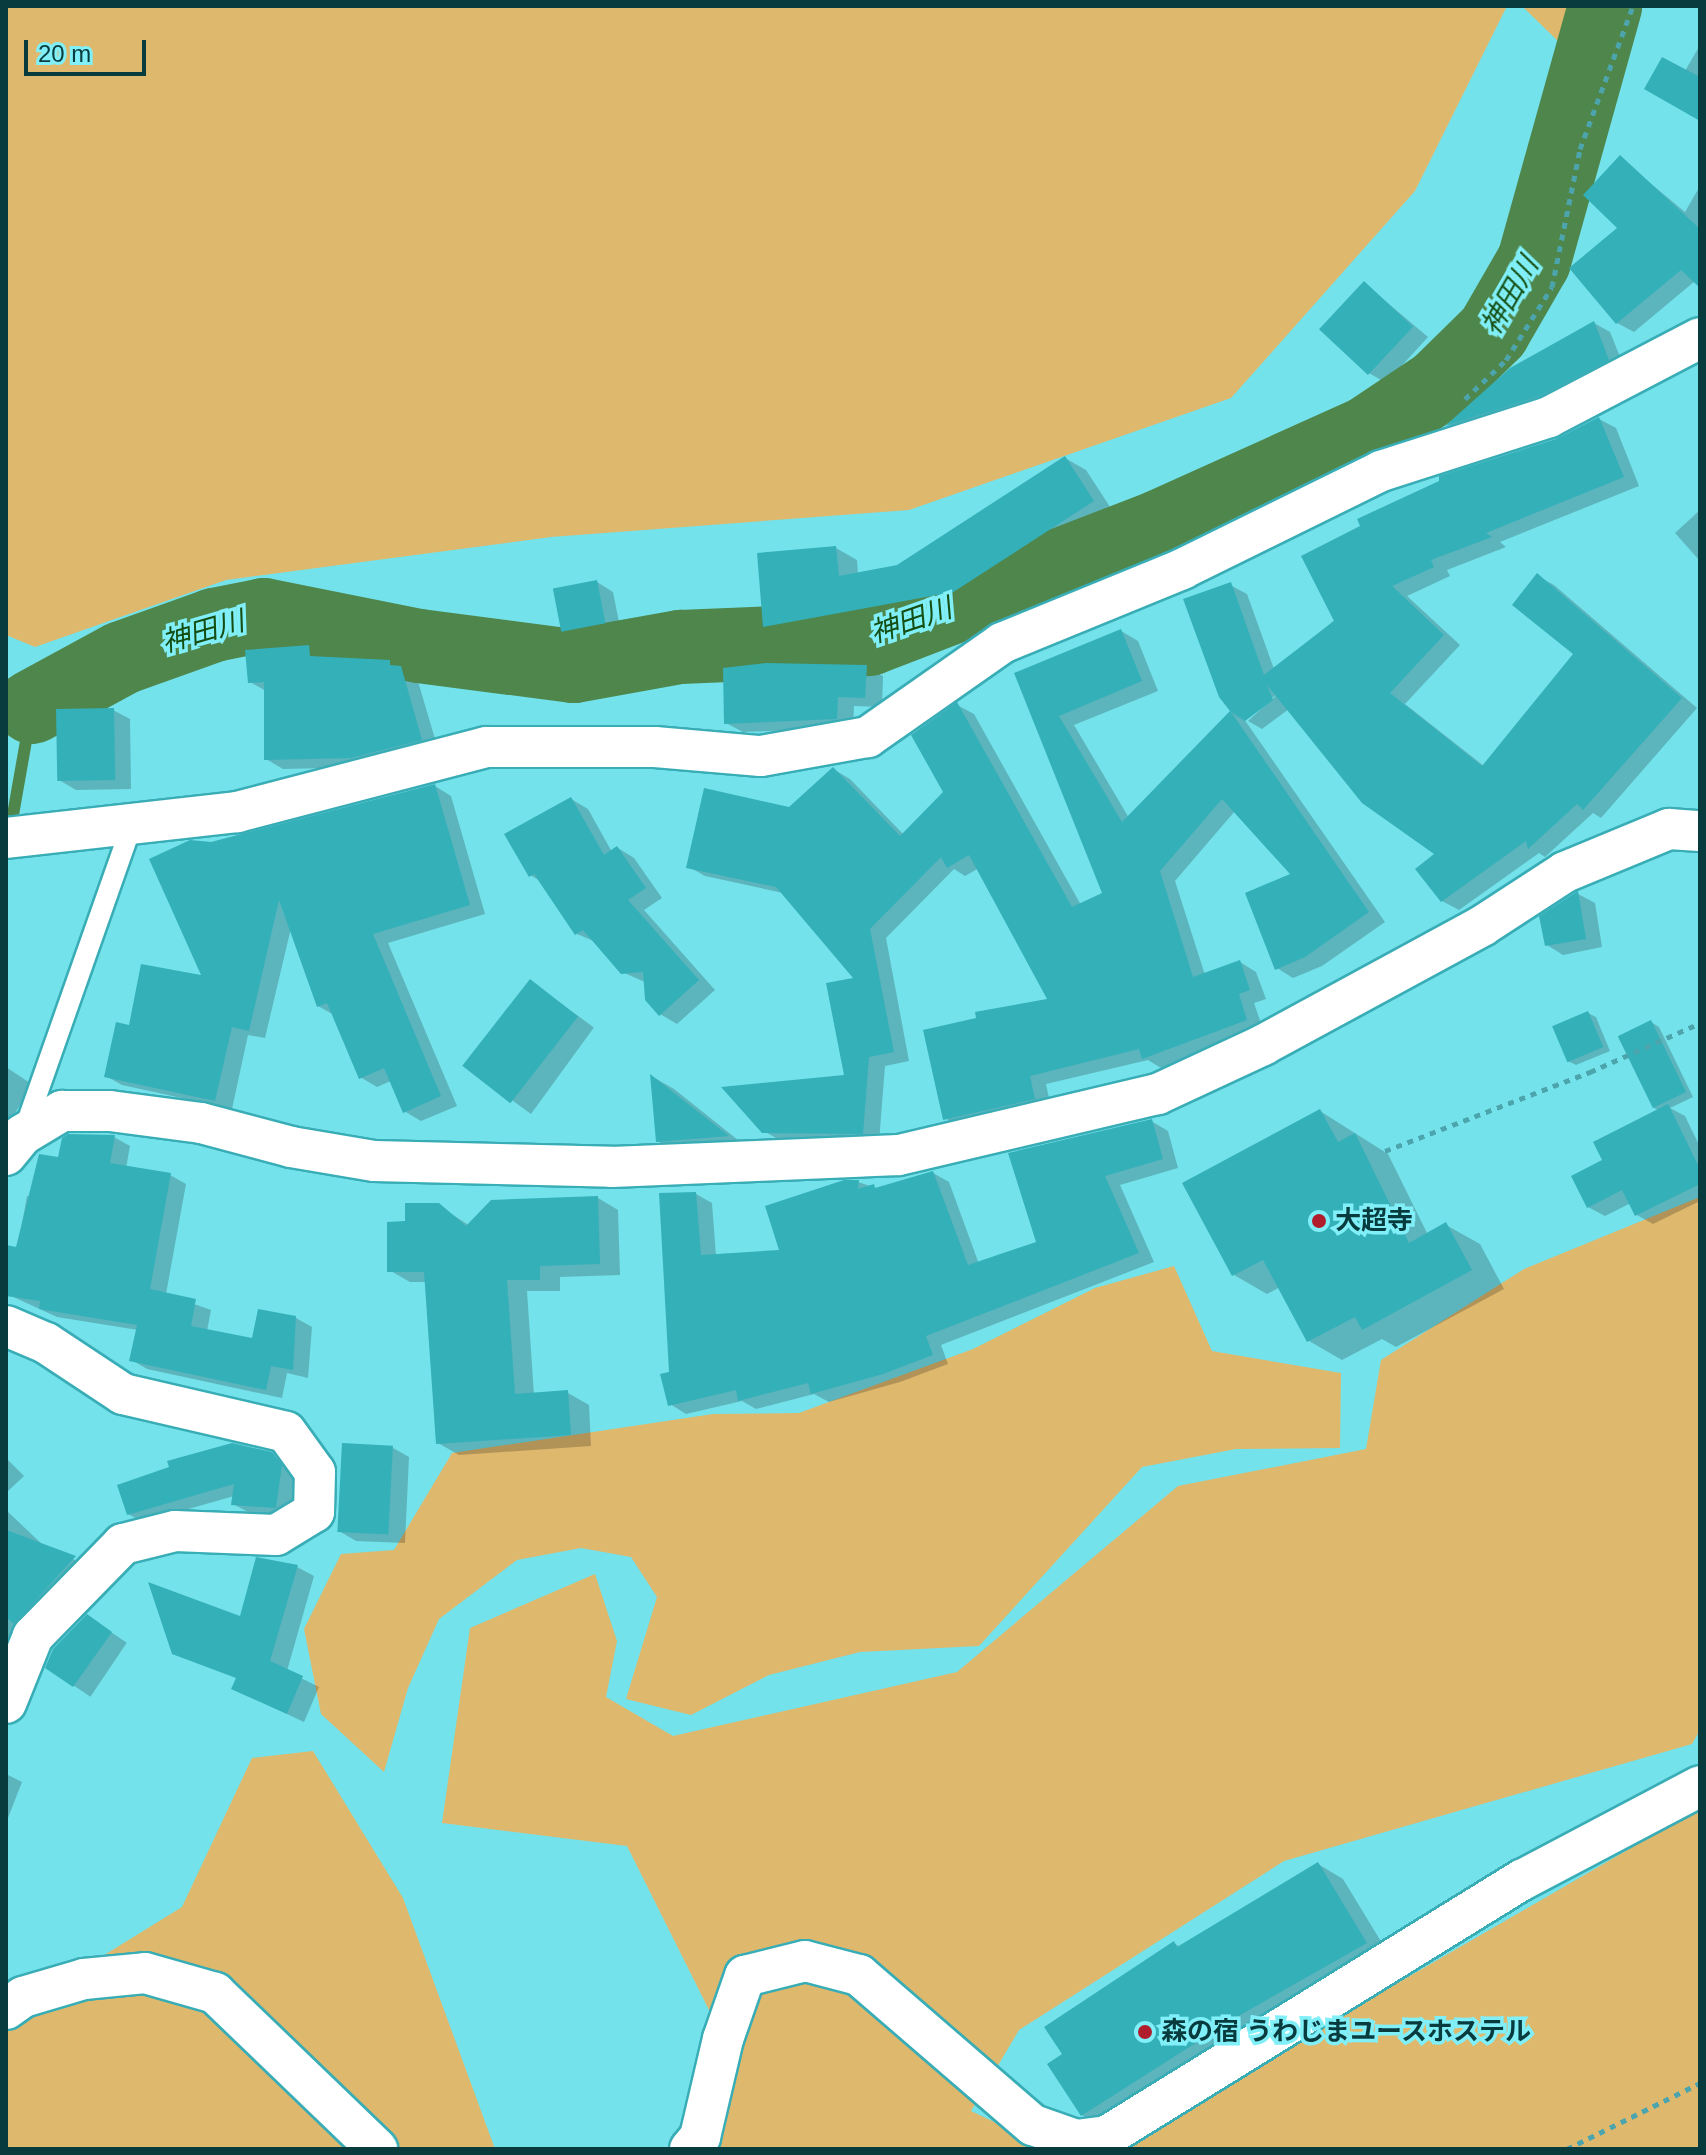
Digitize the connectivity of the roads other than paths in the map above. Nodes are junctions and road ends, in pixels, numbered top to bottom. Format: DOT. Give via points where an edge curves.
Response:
graph roads {
  1 [pos="1700,338"];
  2 [pos="132,825"];
  3 [pos="1700,831"];
  4 [pos="22,836"];
  5 [pos="14,1145"];
  6 [pos="6,1326"];
  7 [pos="6,1703"];
  8 [pos="1700,1786"];
  9 [pos="6,2009"];
  10 [pos="377,2149"];
  11 [pos="690,2149"];
  1 -- 2 [label="street" via="1549,417 1381,471 1310,511 1002,643 868,737 761,756 655,747 486,747 237,812"];
  2 -- 4 [label="street"];
  2 -- 5 [label="lane"];
  3 -- 5 [label="street" via="1669,829 1565,872 1400,970 1158,1094 899,1155 612,1167 374,1161 291,1147 201,1123 110,1111 62,1111"];
  6 -- 7 [label="street" via="46,1343 123,1394 286,1432 315,1472 314,1512 276,1535 175,1531 123,1544 33,1636"];
  8 -- 11 [label="street" via="1522,1880 1107,2136 1076,2140 1033,2125 859,1975 805,1961 745,1976 723,2039 700,2137"];
  9 -- 10 [label="street" via="23,1997 84,1979 145,1973 215,1993"];
}
